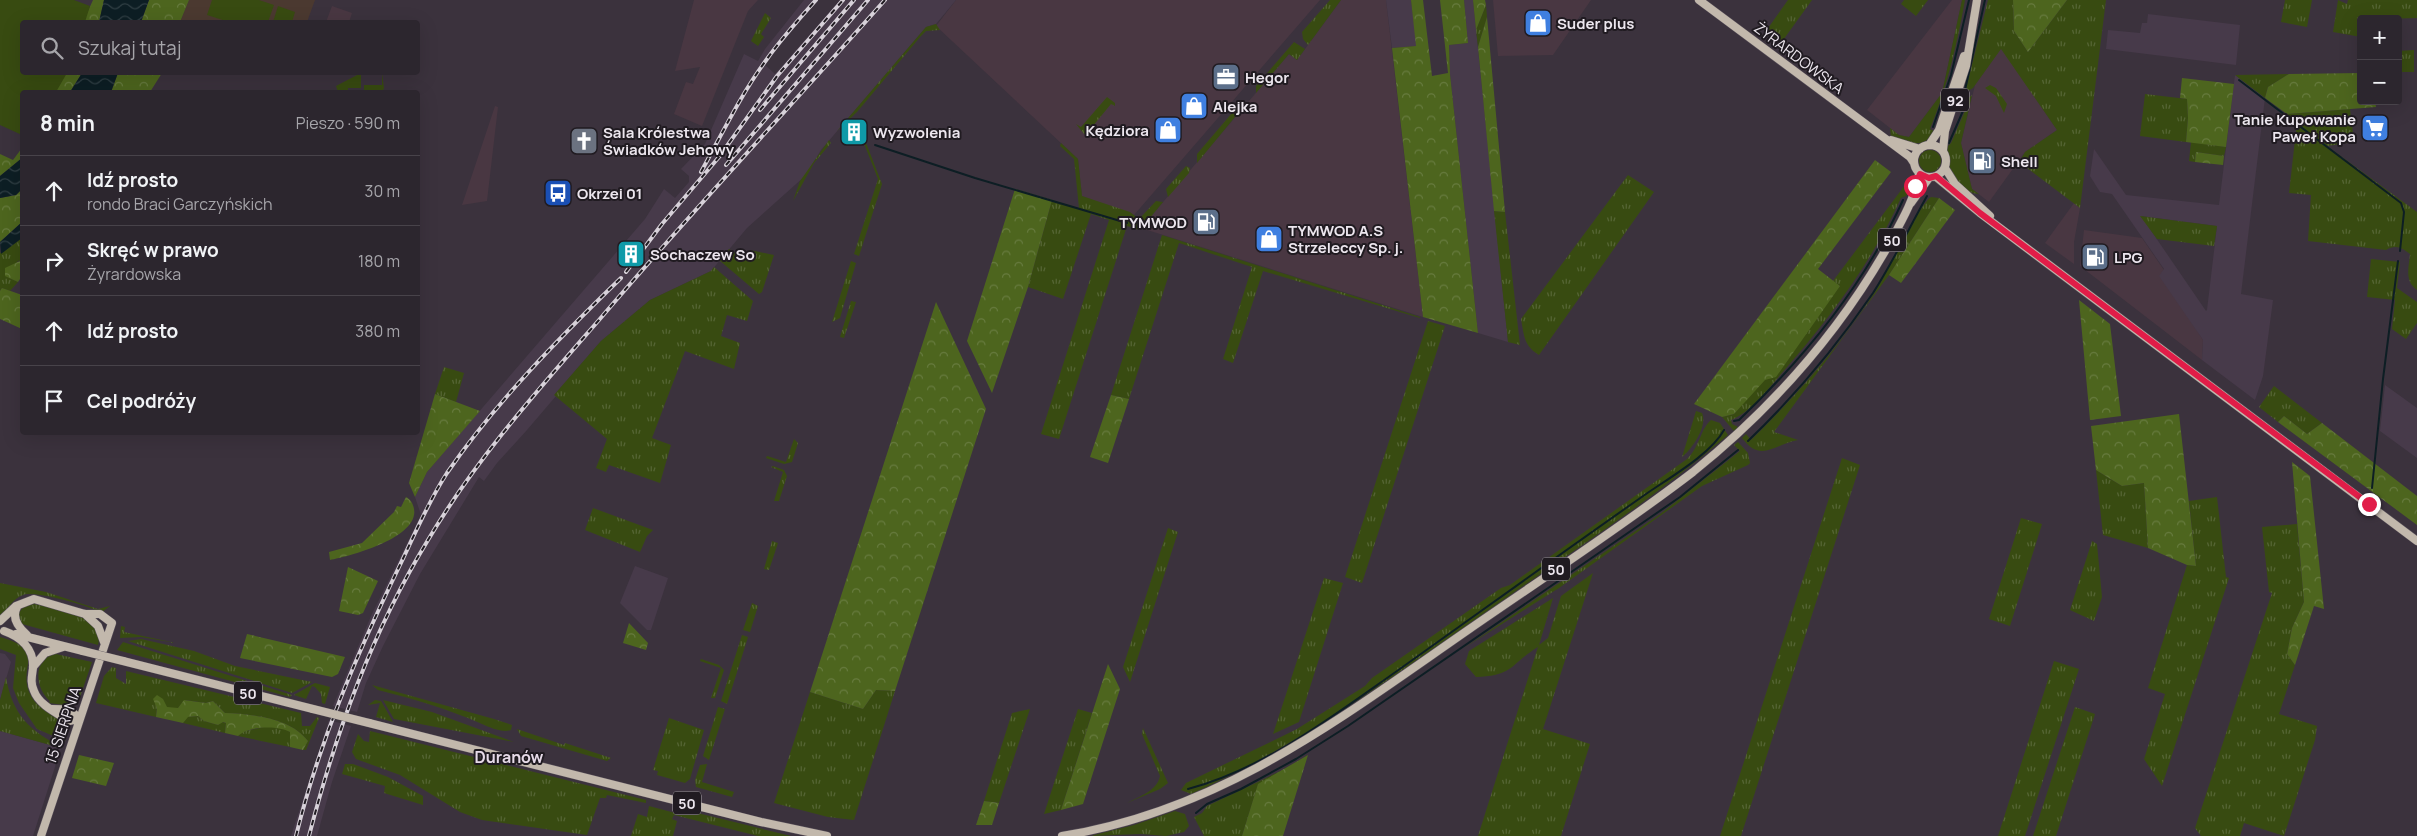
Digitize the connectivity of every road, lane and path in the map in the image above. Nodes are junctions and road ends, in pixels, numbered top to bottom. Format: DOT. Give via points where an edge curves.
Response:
graph roads {
  1 [pos="1700,0"];
  2 [pos="1977,0"];
  3 [pos="1967,50"];
  4 [pos="1882,137"];
  5 [pos="1929,145"];
  6 [pos="1920,149"];
  7 [pos="1943,150"];
  8 [pos="1914,163"];
  9 [pos="1945,168"];
  10 [pos="1920,174"];
  11 [pos="1933,177"];
  12 [pos="1910,204"];
  13 [pos="1999,225"];
  14 [pos="2417,541"];
  15 [pos="20,604"];
  16 [pos="85,614"];
  17 [pos="0,620"];
  18 [pos="2,630"];
  19 [pos="34,638"];
  20 [pos="104,644"];
  21 [pos="68,647"];
  22 [pos="33,667"];
  23 [pos="84,702"];
  24 [pos="66,714"];
  25 [pos="78,720"];
  26 [pos="71,743"];
  27 [pos="41,836"];
  28 [pos="828,836"];
  29 [pos="1062,836"];
  1 -- 4 [label="main road, ŻYRARDOWSKA"];
  2 -- 3 [label="main road, 92"];
  3 -- 5 [label="main road, 92" via="1939,130"];
  3 -- 7 [label="main road, 92" via="1966,66 1945,131"];
  4 -- 6 [label="main road, ŻYRARDOWSKA"];
  4 -- 8 [label="main road, ŻYRARDOWSKA" via="1910,156"];
  5 -- 6 [label="main road"];
  5 -- 7 [label="main road"];
  6 -- 8 [label="main road"];
  7 -- 9 [label="main road" via="1947,162"];
  8 -- 10 [label="main road"];
  9 -- 11 [label="main road, 50"];
  9 -- 13 [label="main road" via="1955,184"];
  10 -- 11 [label="main road"];
  10 -- 12 [label="main road, 50"];
  11 -- 12 [label="main road, 50"];
  11 -- 13 [label="main road"];
  12 -- 29 [label="main road, 50" via="1879,262 1815,353 1736,436 1674,486 1372,697 1273,760 1170,807 1114,825"];
  13 -- 14 [label="main road"];
  15 -- 16 [label="main road" via="36,599"];
  15 -- 17 [label="main road"];
  15 -- 19 [label="main road" via="15,611 16,622"];
  16 -- 20 [label="main road" via="98,626"];
  16 -- 20 [label="main road, 15 SIERPNIA" via="100,614 112,623"];
  18 -- 19 [label="main road, 50"];
  18 -- 22 [label="main road" via="17,636 27,646"];
  19 -- 21 [label="main road, 50"];
  20 -- 23 [label="main road, 15 SIERPNIA"];
  21 -- 22 [label="main road" via="48,651"];
  21 -- 28 [label="main road, 50, bridge" via="745,818"];
  22 -- 24 [label="main road" via="34,691 39,699"];
  23 -- 24 [label="main road"];
  23 -- 25 [label="main road, 15 SIERPNIA"];
  24 -- 25 [label="main road" via="77,716"];
  24 -- 26 [label="main road"];
  25 -- 26 [label="main road, 15 SIERPNIA"];
  26 -- 27 [label="main road, 15 SIERPNIA"];
}
